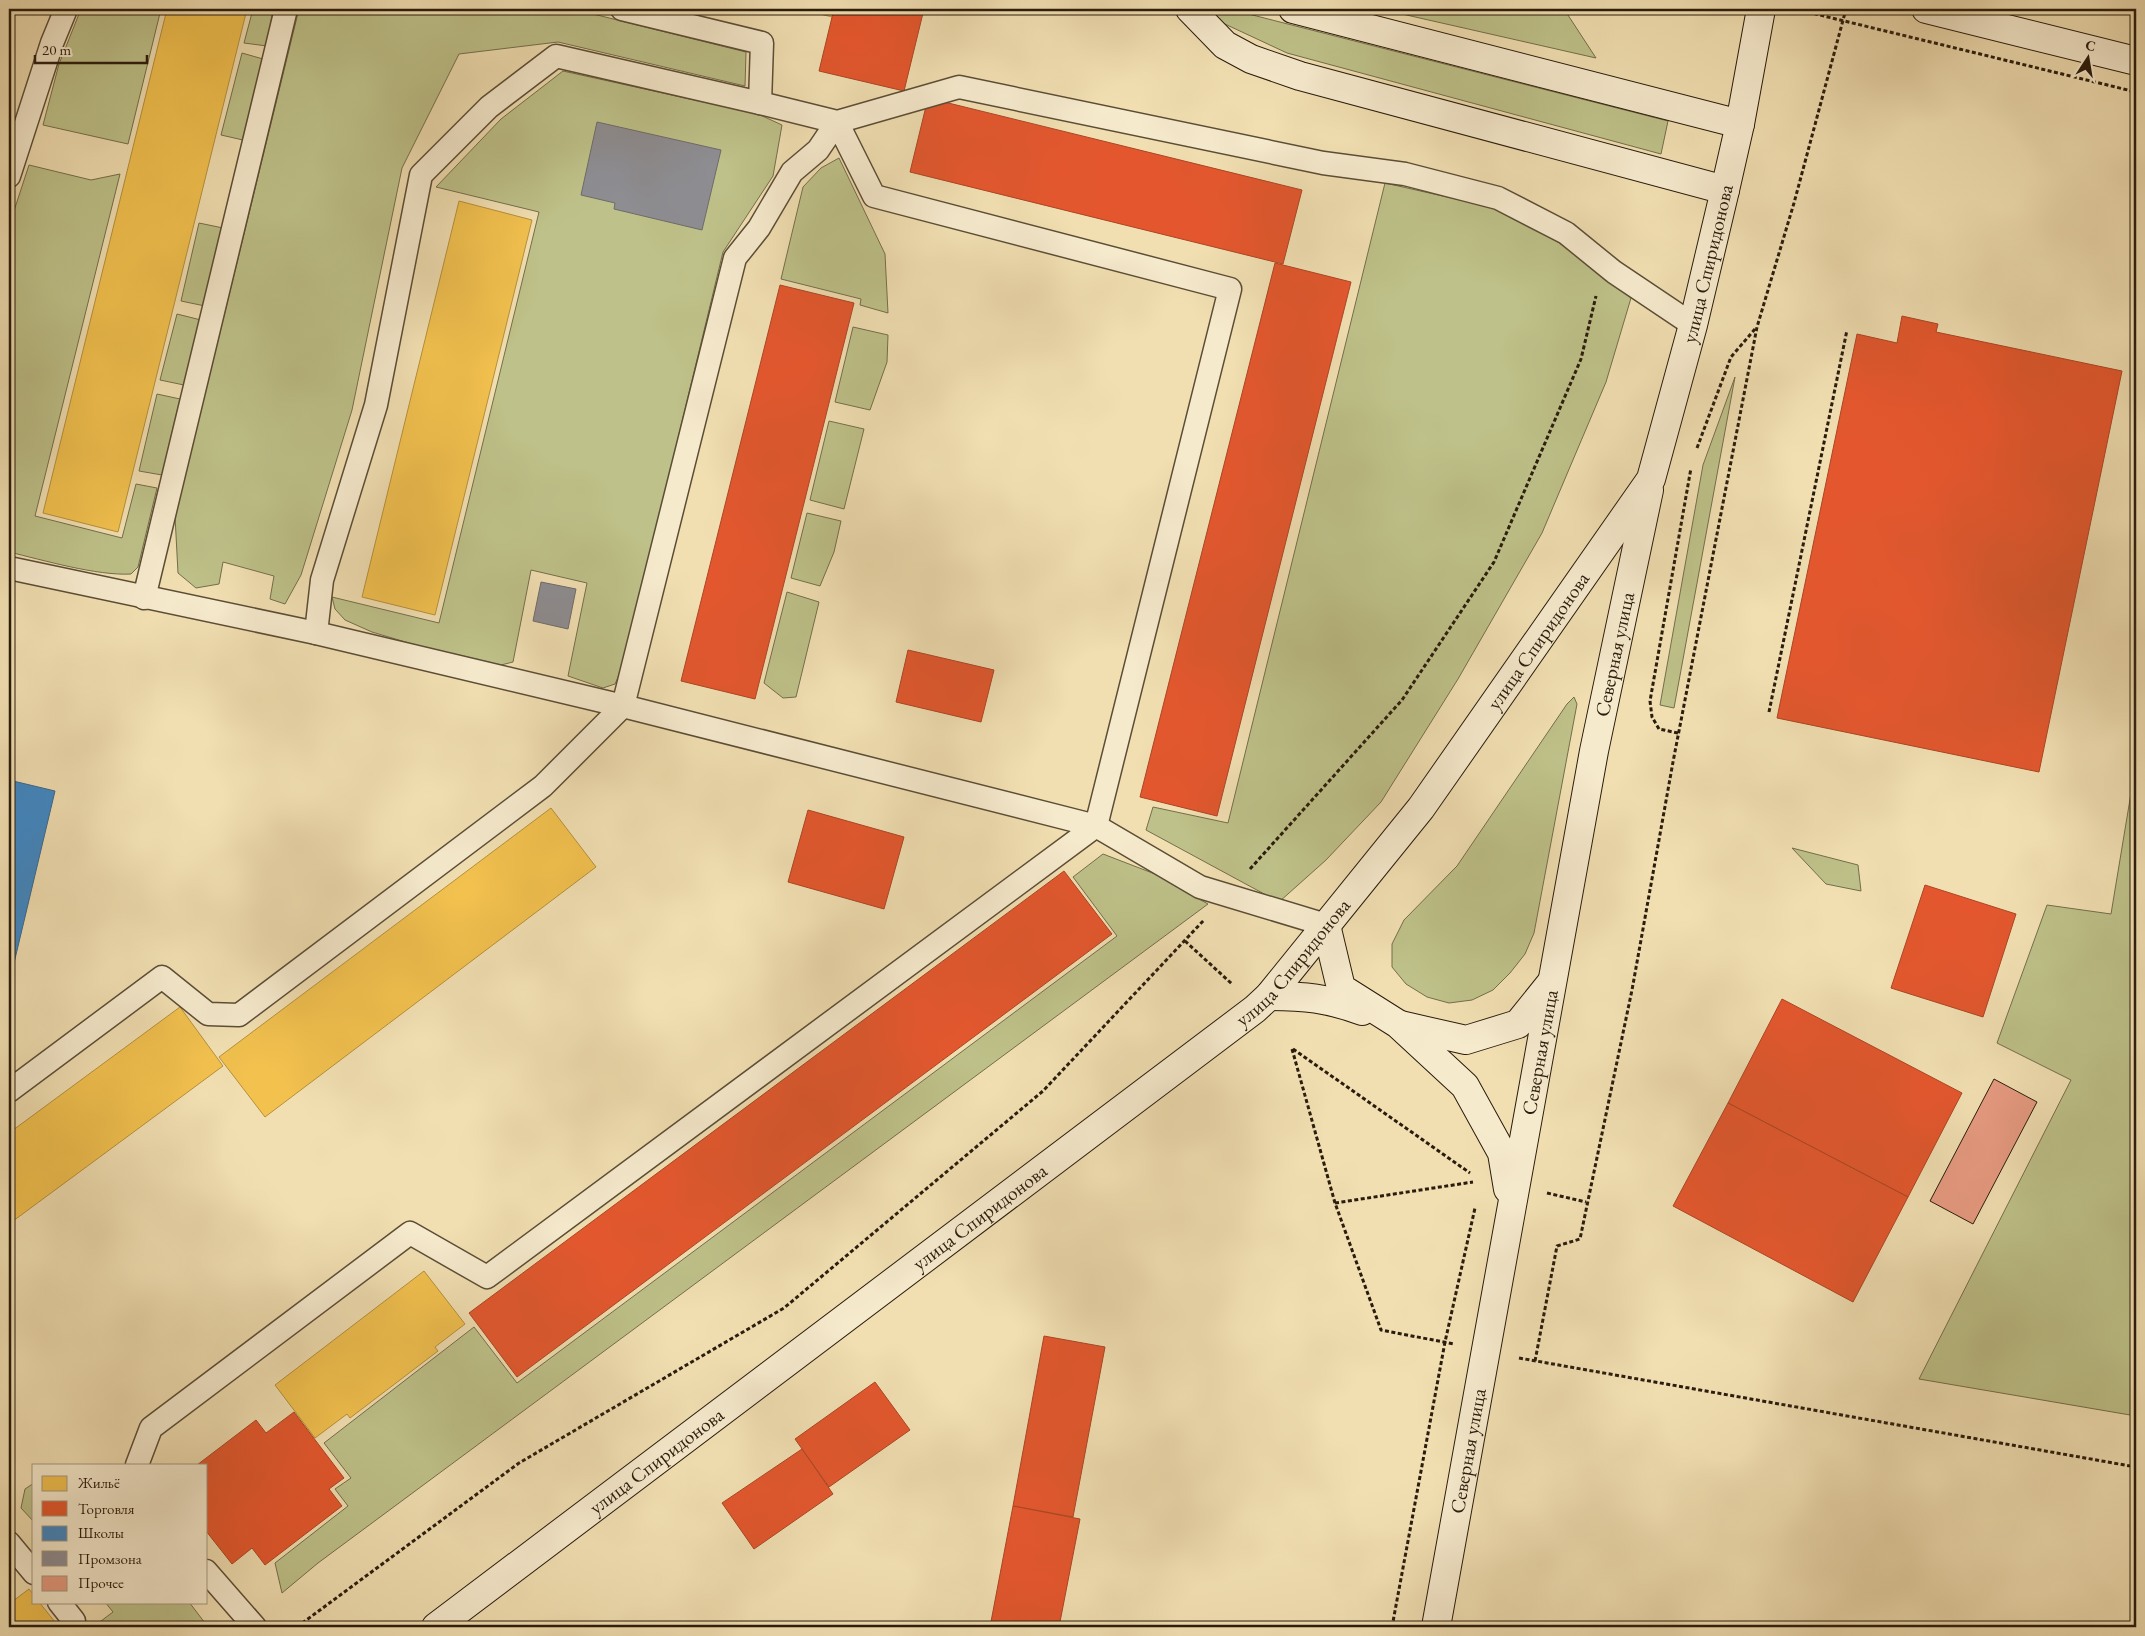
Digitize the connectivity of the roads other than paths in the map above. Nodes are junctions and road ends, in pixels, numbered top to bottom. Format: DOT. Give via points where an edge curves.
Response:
graph roads {
  1 [pos="66,9"];
  2 [pos="286,9"];
  3 [pos="622,9"];
  4 [pos="1190,9"];
  5 [pos="1293,9"];
  6 [pos="1761,9"];
  7 [pos="1926,9"];
  8 [pos="2136,60"];
  9 [pos="760,102"];
  10 [pos="836,122"];
  11 [pos="1740,124"];
  12 [pos="9,176"];
  13 [pos="1725,190"];
  14 [pos="1693,324"];
  15 [pos="1651,479"];
  16 [pos="9,568"];
  17 [pos="144,598"];
  18 [pos="316,633"];
  19 [pos="623,706"];
  20 [pos="1096,826"];
  21 [pos="1326,925"];
  22 [pos="1552,980"];
  23 [pos="1268,996"];
  24 [pos="1398,1024"];
  25 [pos="9,1091"];
  26 [pos="1511,1213"];
  27 [pos="137,1464"];
  28 [pos="9,1543"];
  29 [pos="32,1571"];
  30 [pos="208,1573"];
  31 [pos="60,1604"];
  32 [pos="74,1621"];
  33 [pos="255,1627"];
  34 [pos="436,1627"];
  35 [pos="1436,1627"];
  1 -- 12 [label="lane"];
  2 -- 17 [label="lane"];
  3 -- 9 [label="lane" via="762,43"];
  4 -- 13 [label="street" via="1224,45 1251,59 1300,76"];
  5 -- 11 [label="street"];
  6 -- 11 [label="street, улица Спиридонова"];
  7 -- 8 [label="street"];
  9 -- 10 [label="lane"];
  9 -- 18 [label="lane" via="556,56 489,107 421,175 376,405 322,580"];
  10 -- 14 [label="lane" via="959,87 1323,163 1405,174 1498,198 1566,233 1604,264"];
  10 -- 19 [label="lane" via="818,150 792,172 759,228 735,258"];
  10 -- 20 [label="lane" via="874,196 1230,289"];
  11 -- 13 [label="street, улица Спиридонова"];
  13 -- 14 [label="street, улица Спиридонова"];
  14 -- 15 [label="street, улица Спиридонова"];
  15 -- 21 [label="street, улица Спиридонова" via="1421,808"];
  15 -- 22 [label="street, Северная улица" via="1594,751"];
  16 -- 17 [label="lane"];
  17 -- 18 [label="lane"];
  18 -- 19 [label="lane"];
  19 -- 20 [label="lane"];
  19 -- 25 [label="lane" via="543,786 239,1015 208,1014 162,977"];
  20 -- 21 [label="lane" via="1200,887"];
  20 -- 27 [label="lane" via="487,1277 410,1232 151,1428"];
  21 -- 23 [label="street, улица Спиридонова"];
  21 -- 24 [label="street" via="1341,988"];
  22 -- 24 [label="street" via="1518,1024 1466,1040"];
  22 -- 26 [label="street, Северная улица"];
  23 -- 24 [label="street" via="1306,996 1333,1001"];
  23 -- 34 [label="street, улица Спиридонова"];
  24 -- 26 [label="street" via="1465,1086 1502,1154"];
  26 -- 35 [label="street, Северная улица"];
  28 -- 29 [label="lane"];
  30 -- 33 [label="lane"];
  31 -- 32 [label="lane"];
}
